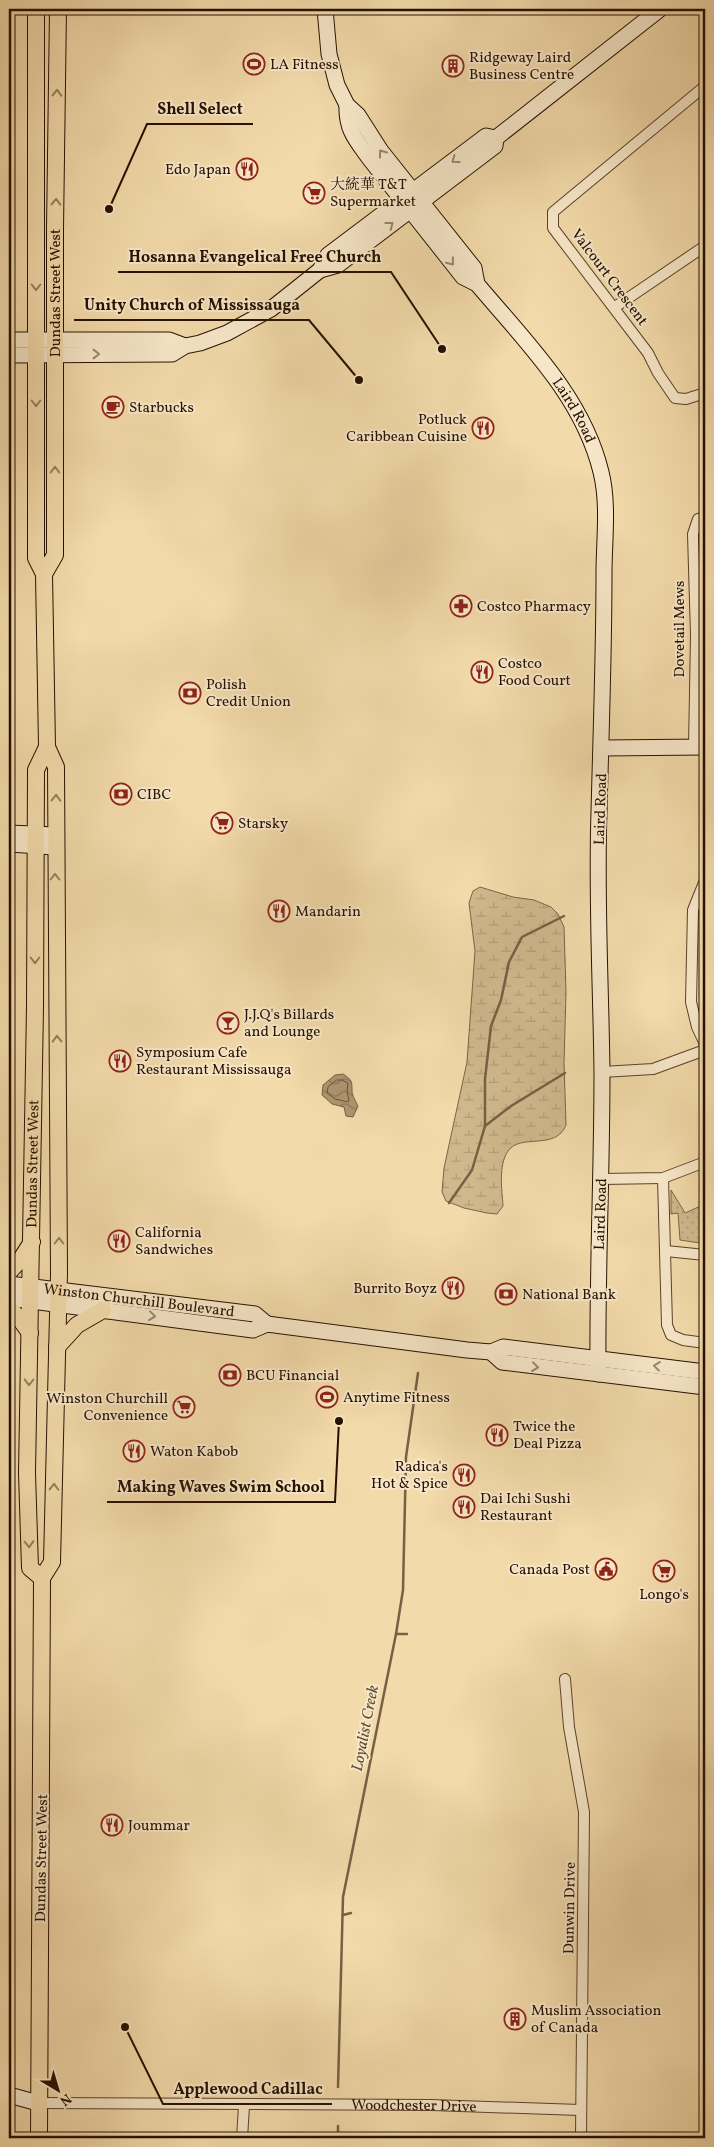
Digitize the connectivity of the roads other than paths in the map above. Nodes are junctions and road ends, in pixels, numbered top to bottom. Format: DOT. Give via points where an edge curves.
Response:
graph roads {
  1 [pos="36,9"];
  2 [pos="58,9"];
  3 [pos="325,9"];
  4 [pos="660,9"];
  5 [pos="705,86"];
  6 [pos="411,201"];
  7 [pos="705,246"];
  8 [pos="615,307"];
  9 [pos="9,340"];
  10 [pos="46,347"];
  11 [pos="9,355"];
  12 [pos="705,393"];
  13 [pos="705,516"];
  14 [pos="701,635"];
  15 [pos="47,747"];
  16 [pos="699,747"];
  17 [pos="602,748"];
  18 [pos="9,833"];
  19 [pos="35,840"];
  20 [pos="55,841"];
  21 [pos="9,844"];
  22 [pos="705,880"];
  23 [pos="705,1044"];
  24 [pos="705,1050"];
  25 [pos="602,1072"];
  26 [pos="705,1162"];
  27 [pos="601,1178"];
  28 [pos="663,1178"];
  29 [pos="32,1242"];
  30 [pos="666,1251"];
  31 [pos="705,1255"];
  32 [pos="9,1272"];
  33 [pos="9,1284"];
  34 [pos="31,1294"];
  35 [pos="58,1297"];
  36 [pos="9,1298"];
  37 [pos="9,1308"];
  38 [pos="103,1310"];
  39 [pos="267,1324"];
  40 [pos="30,1333"];
  41 [pos="705,1343"];
  42 [pos="58,1347"];
  43 [pos="598,1367"];
  44 [pos="705,1372"];
  45 [pos="705,1387"];
  46 [pos="42,1578"];
  47 [pos="565,1679"];
  48 [pos="9,2095"];
  49 [pos="38,2103"];
  50 [pos="9,2106"];
  51 [pos="244,2106"];
  52 [pos="580,2110"];
  53 [pos="39,2138"];
  54 [pos="242,2138"];
  55 [pos="581,2138"];
  1 -- 10 [label="main road, Dundas Street West, one-way"];
  10 -- 2 [label="main road, Dundas Street West, one-way"];
  3 -- 6 [label="street, Laird Road" via="329,54 337,85"];
  4 -- 6 [label="street" via="496,138 494,146"];
  5 -- 8 [label="street, Valcourt Crescent" via="553,212 553,228"];
  6 -- 10 [label="street" via="338,265 320,270 271,309 214,338 185,346 172,354"];
  6 -- 17 [label="street, Laird Road" via="463,277 477,284 564,390 591,440 601,472 604,496"];
  7 -- 8 [label="street"];
  8 -- 12 [label="street, Valcourt Crescent" via="675,398"];
  9 -- 10 [label="street"];
  10 -- 11 [label="street"];
  10 -- 15 [label="main road, Dundas Street West" via="55,555 44,574"];
  13 -- 14 [label="street, Dovetail Mews" via="698,519 693,534"];
  14 -- 16 [label="street, Dovetail Mews"];
  15 -- 19 [label="main road, Dundas Street West" via="36,770"];
  20 -- 15 [label="main road, Dundas Street West, one-way" via="56,768"];
  16 -- 17 [label="street"];
  17 -- 25 [label="street, Laird Road" via="599,812"];
  18 -- 19 [label="street"];
  19 -- 20 [label="street"];
  19 -- 21 [label="street"];
  19 -- 29 [label="main road, Dundas Street West, one-way"];
  35 -- 20 [label="main road, Dundas Street West, one-way"];
  22 -- 23 [label="street" via="693,910 690,1002"];
  24 -- 25 [label="street" via="653,1069"];
  25 -- 27 [label="street, Laird Road"];
  26 -- 28 [label="street"];
  27 -- 28 [label="street"];
  27 -- 43 [label="street, Laird Road"];
  28 -- 30 [label="street"];
  29 -- 32 [label="main road"];
  29 -- 34 [label="main road, Dundas Street West"];
  30 -- 31 [label="street"];
  30 -- 41 [label="street" via="667,1325 670,1334 682,1340"];
  33 -- 34 [label="street, Winston Churchill Boulevard"];
  34 -- 35 [label="street, Winston Churchill Boulevard"];
  34 -- 36 [label="street, Winston Churchill Boulevard"];
  34 -- 40 [label="main road, Dundas Street West"];
  35 -- 38 [label="street, Winston Churchill Boulevard"];
  35 -- 39 [label="street, Winston Churchill Boulevard" via="254,1314"];
  35 -- 42 [label="main road, Dundas Street West"];
  37 -- 40 [label="main road"];
  38 -- 39 [label="street, Winston Churchill Boulevard, one-way" via="252,1330"];
  38 -- 42 [label="main road" via="76,1325"];
  39 -- 43 [label="street, Winston Churchill Boulevard" via="490,1352 502,1362"];
  40 -- 46 [label="main road, Dundas Street West, one-way" via="27,1473 30,1568"];
  46 -- 42 [label="main road, Dundas Street West, one-way" via="52,1562"];
  44 -- 43 [label="street, Winston Churchill Boulevard, one-way"];
  43 -- 45 [label="street, Winston Churchill Boulevard"];
  46 -- 49 [label="main road, Dundas Street West"];
  47 -- 52 [label="street, Dunwin Drive" via="584,1812"];
  48 -- 49 [label="street, Woodchester Drive"];
  49 -- 50 [label="street, Woodchester Drive"];
  49 -- 51 [label="street, Woodchester Drive"];
  49 -- 53 [label="main road, Dundas Street West"];
  51 -- 52 [label="street, Woodchester Drive" via="431,2105"];
  51 -- 54 [label="street"];
  52 -- 55 [label="street, Dunwin Drive"];
}
